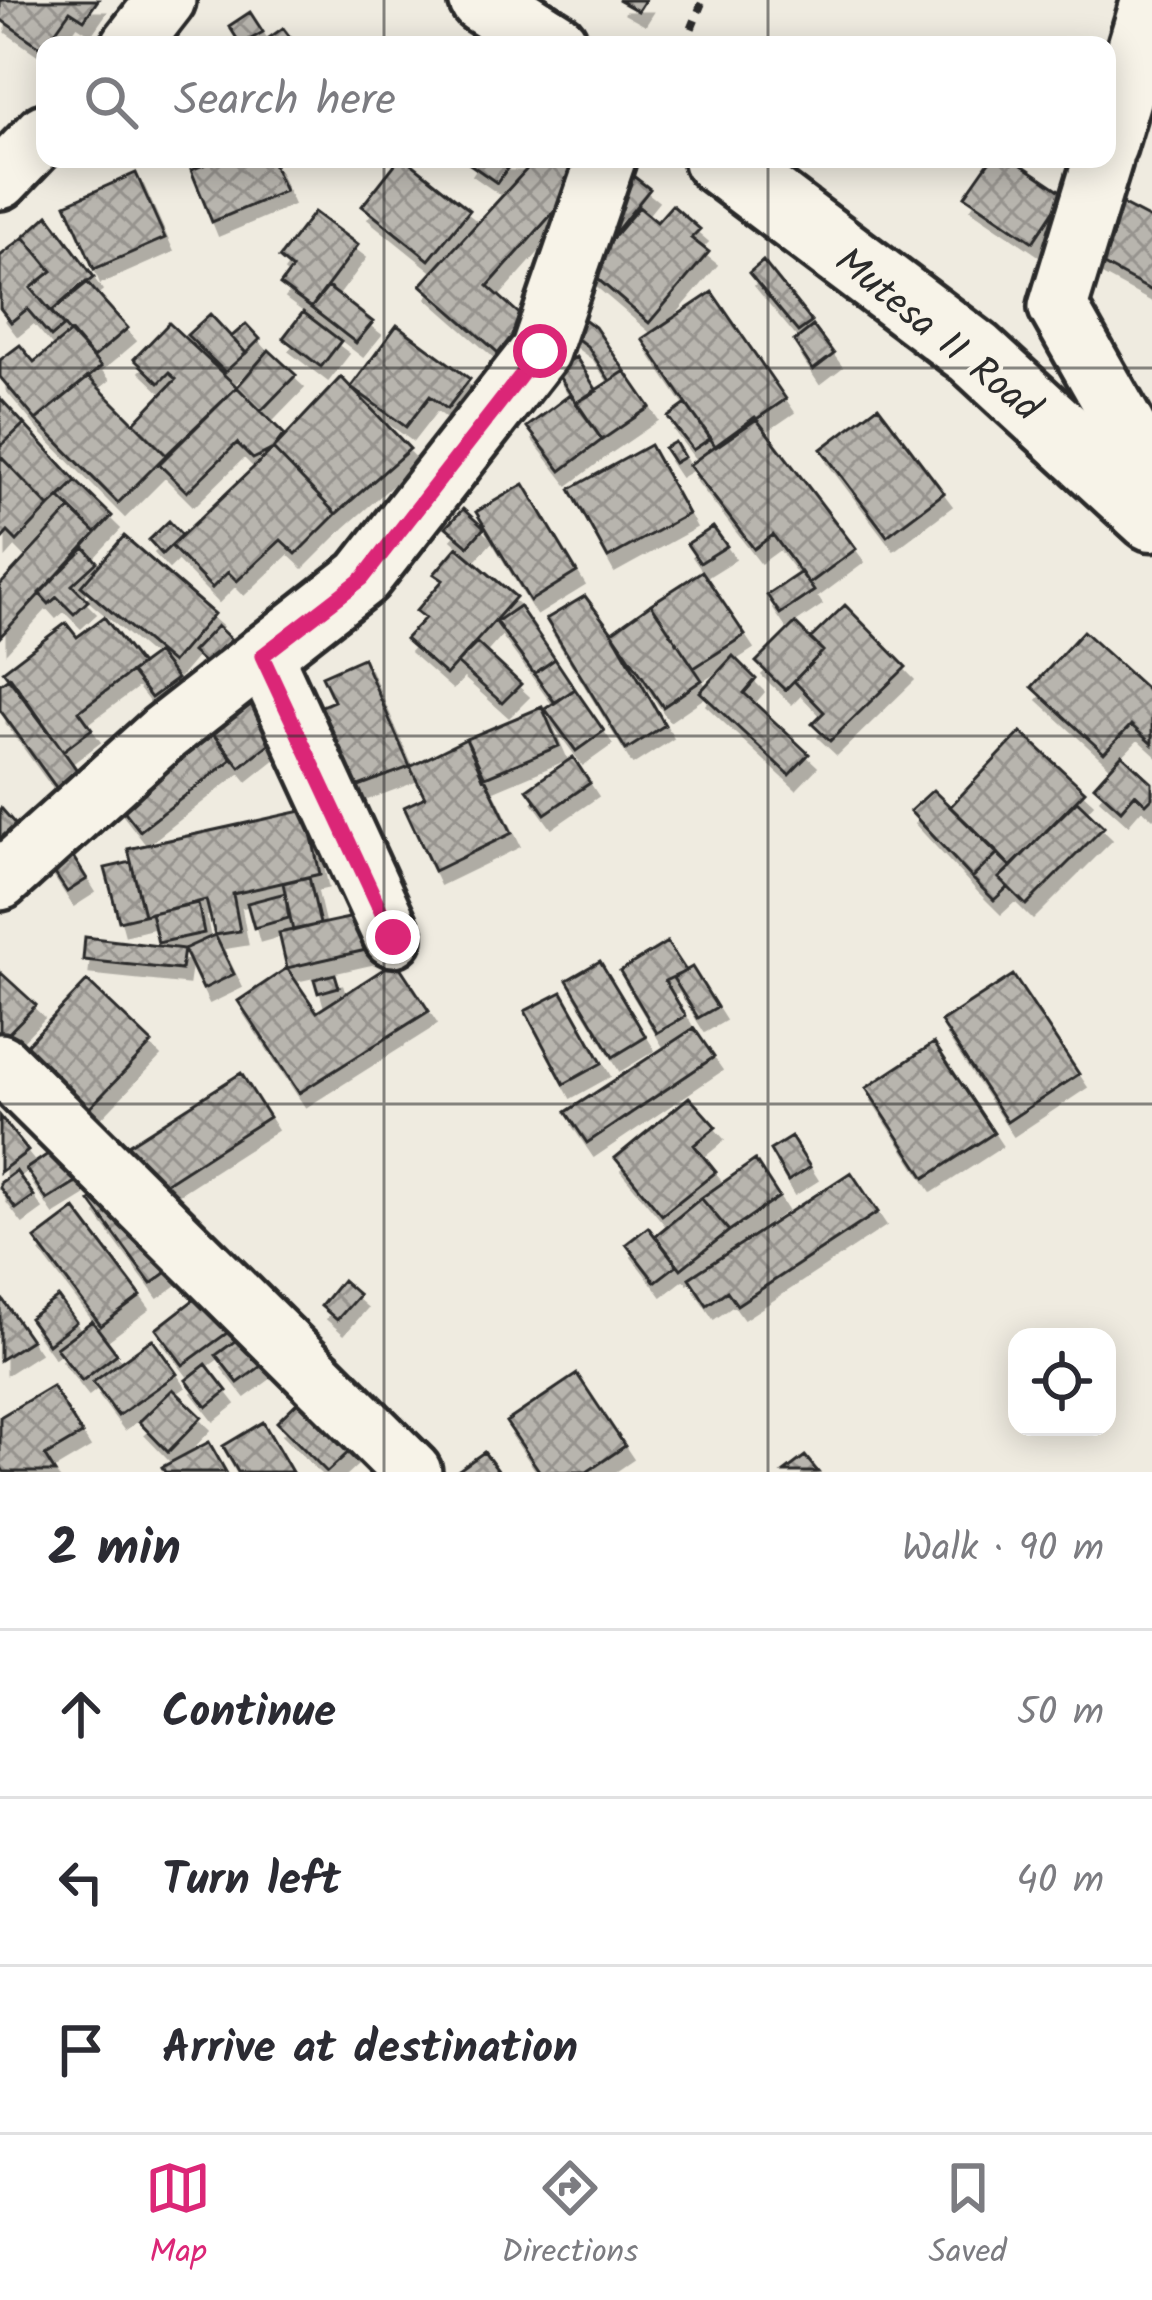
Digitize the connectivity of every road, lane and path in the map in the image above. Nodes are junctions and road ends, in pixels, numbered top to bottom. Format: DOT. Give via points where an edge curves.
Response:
graph roads {
  1 [pos="166,0"];
  2 [pos="483,0"];
  3 [pos="703,0"];
  4 [pos="1151,0"];
  5 [pos="138,36"];
  6 [pos="540,36"];
  7 [pos="689,36"];
  8 [pos="1116,116"];
  9 [pos="36,143"];
  10 [pos="603,168"];
  11 [pos="729,168"];
  12 [pos="1100,168"];
  13 [pos="0,179"];
  14 [pos="1146,511"];
  15 [pos="262,656"];
  16 [pos="0,881"];
  17 [pos="393,937"];
  18 [pos="0,1063"];
  19 [pos="412,1472"];
  1 -- 5 [label="street"];
  2 -- 6 [label="street"];
  3 -- 7 [label="path"];
  4 -- 8 [label="street"];
  9 -- 13 [label="street"];
  10 -- 15 [label="street" via="540,351 363,578"];
  11 -- 14 [label="street, Mutesa II Road" via="974,353"];
  12 -- 14 [label="street" via="1058,307 1126,427"];
  15 -- 16 [label="street"];
  15 -- 17 [label="street"];
  18 -- 19 [label="street"];
}
